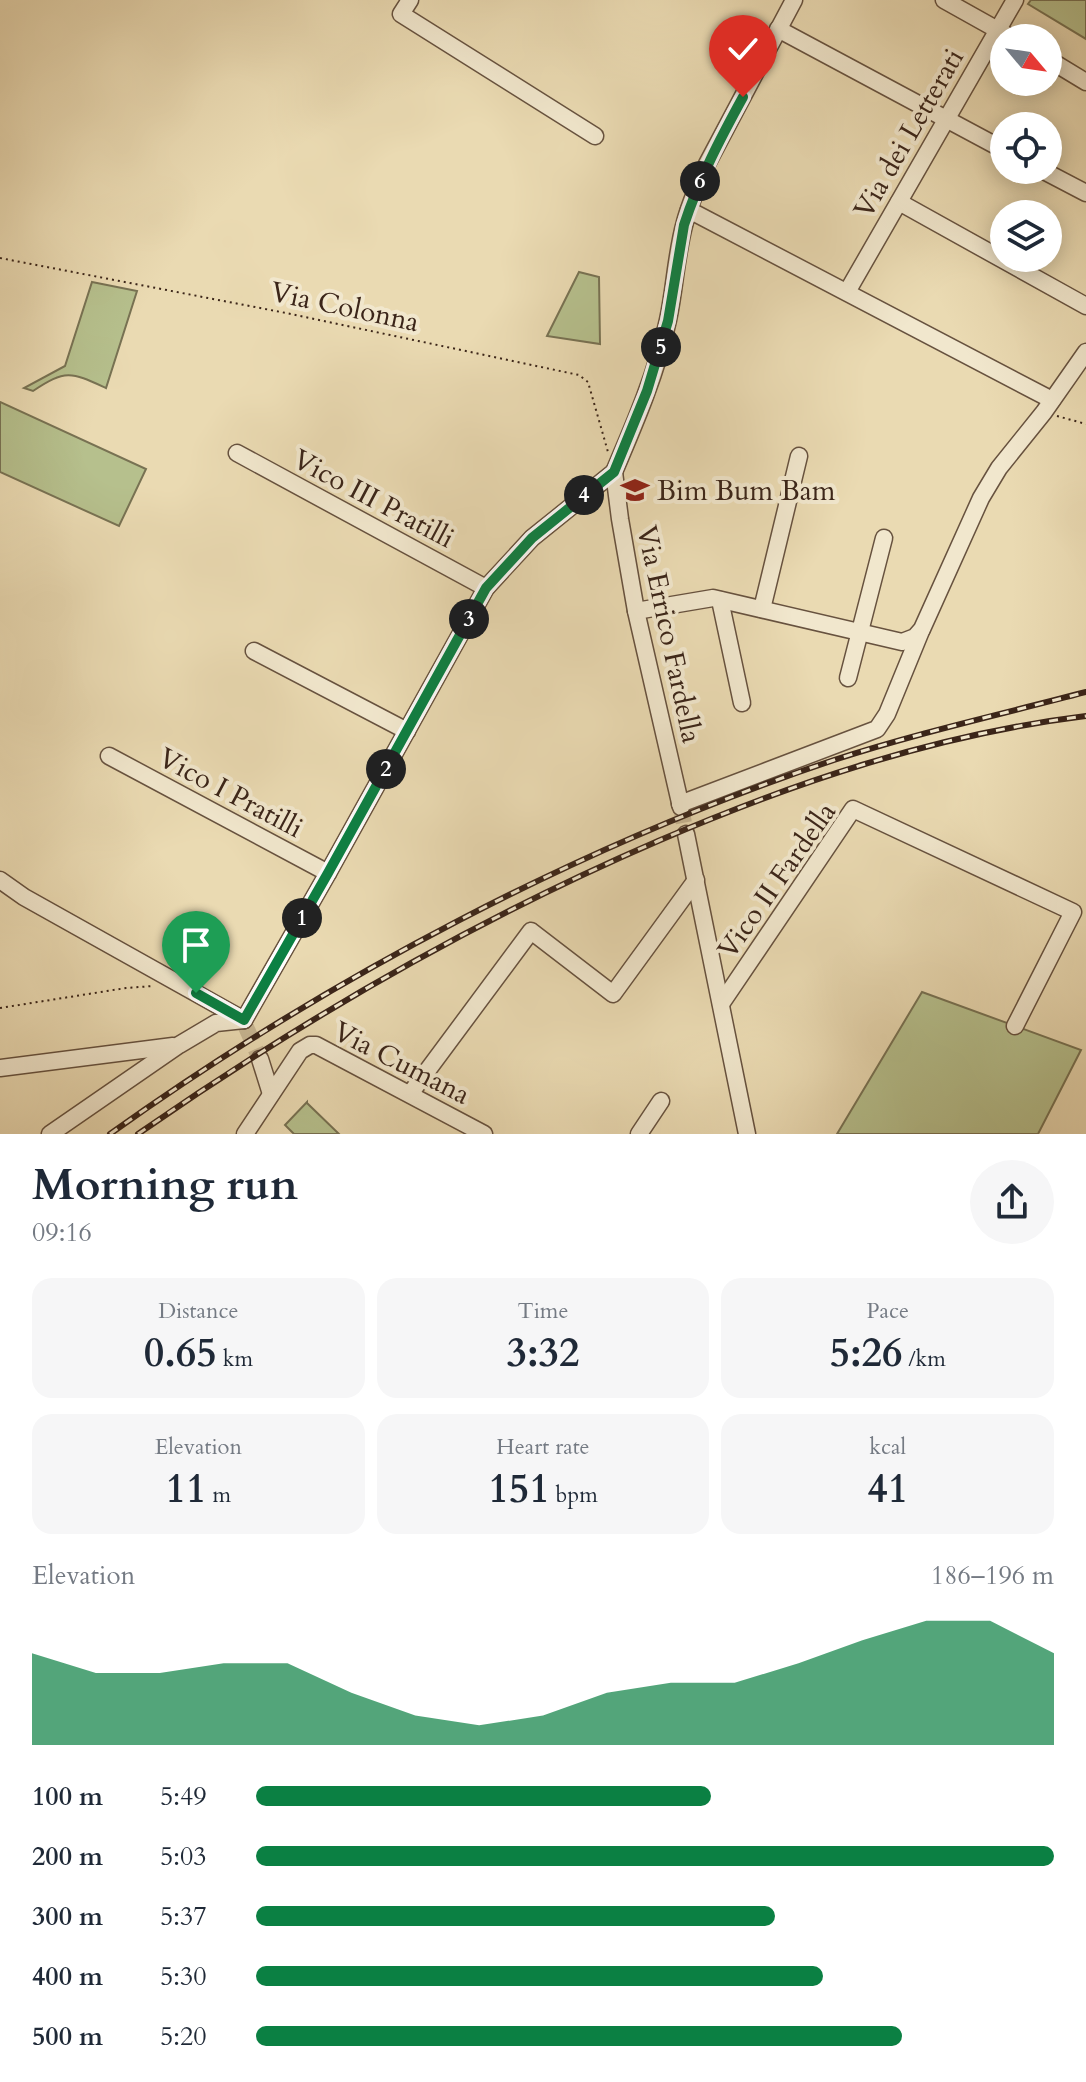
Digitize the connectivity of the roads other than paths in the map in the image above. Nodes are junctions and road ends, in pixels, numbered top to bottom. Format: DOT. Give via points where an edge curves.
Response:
graph roads {
  1 [pos="410,0"];
  2 [pos="794,0"];
  3 [pos="944,0"];
  4 [pos="1015,0"];
  5 [pos="1008,24"];
  6 [pos="990,26"];
  7 [pos="778,29"];
  8 [pos="990,56"];
  9 [pos="1062,67"];
  10 [pos="1086,82"];
  11 [pos="946,119"];
  12 [pos="595,136"];
  13 [pos="990,143"];
  14 [pos="1062,180"];
  15 [pos="1086,193"];
  16 [pos="899,202"];
  17 [pos="689,210"];
  18 [pos="847,292"];
  19 [pos="1086,306"];
  20 [pos="1086,352"];
  21 [pos="1048,406"];
  22 [pos="237,453"];
  23 [pos="799,456"];
  24 [pos="614,472"];
  25 [pos="884,538"];
  26 [pos="486,588"];
  27 [pos="720,600"];
  28 [pos="757,608"];
  29 [pos="636,611"];
  30 [pos="922,629"];
  31 [pos="726,630"];
  32 [pos="860,633"];
  33 [pos="254,651"];
  34 [pos="848,678"];
  35 [pos="742,703"];
  36 [pos="407,731"];
  37 [pos="109,756"];
  38 [pos="686,834"];
  39 [pos="328,873"];
  40 [pos="0,880"];
  41 [pos="696,880"];
  42 [pos="721,1004"];
  43 [pos="245,1023"];
  44 [pos="1015,1026"];
  45 [pos="179,1045"];
  46 [pos="260,1059"];
  47 [pos="0,1068"];
  48 [pos="271,1094"];
  49 [pos="410,1094"];
  50 [pos="661,1101"];
  51 [pos="50,1134"];
  52 [pos="245,1134"];
  53 [pos="484,1134"];
  54 [pos="639,1134"];
  55 [pos="747,1134"];
  1 -- 12 [label="street" via="401,14"];
  2 -- 7 [label="street"];
  3 -- 6 [label="street"];
  4 -- 5 [label="street, Via dei Letterati"];
  7 -- 11 [label="street"];
  7 -- 17 [label="street" via="707,164"];
  8 -- 11 [label="street, Via dei Letterati"];
  9 -- 10 [label="street"];
  11 -- 13 [label="street"];
  11 -- 16 [label="street, Via dei Letterati"];
  14 -- 15 [label="street"];
  16 -- 18 [label="street, Via dei Letterati"];
  16 -- 19 [label="street"];
  17 -- 18 [label="street"];
  17 -- 24 [label="street" via="665,333"];
  18 -- 21 [label="street"];
  20 -- 21 [label="street"];
  21 -- 30 [label="street" via="981,498"];
  22 -- 26 [label="street, Vico III Pratilli"];
  23 -- 28 [label="street"];
  24 -- 26 [label="street" via="532,538"];
  24 -- 29 [label="street, Via Errico Fardella"];
  25 -- 32 [label="street"];
  26 -- 36 [label="street"];
  27 -- 28 [label="street"];
  27 -- 29 [label="street"];
  27 -- 31 [label="street"];
  28 -- 31 [label="street"];
  28 -- 32 [label="street"];
  29 -- 30 [label="street, Via Errico Fardella" via="680,805 877,729"];
  30 -- 32 [label="street" via="902,642"];
  31 -- 35 [label="street"];
  32 -- 34 [label="street"];
  33 -- 36 [label="street"];
  36 -- 39 [label="street"];
  37 -- 39 [label="street, Vico I Pratilli"];
  38 -- 41 [label="street"];
  39 -- 43 [label="street"];
  40 -- 43 [label="street"];
  41 -- 42 [label="street"];
  41 -- 49 [label="street" via="613,994 531,931"];
  42 -- 44 [label="street, Vico II Fardella" via="853,809 1073,912"];
  42 -- 55 [label="street"];
  43 -- 45 [label="street" via="216,1023"];
  45 -- 47 [label="street"];
  45 -- 51 [label="street"];
  46 -- 48 [label="street"];
  48 -- 49 [label="street, Via Cumana" via="300,1051 316,1045"];
  48 -- 52 [label="street, Via Cumana"];
  49 -- 53 [label="street, Via Cumana"];
  50 -- 54 [label="street"];
}
